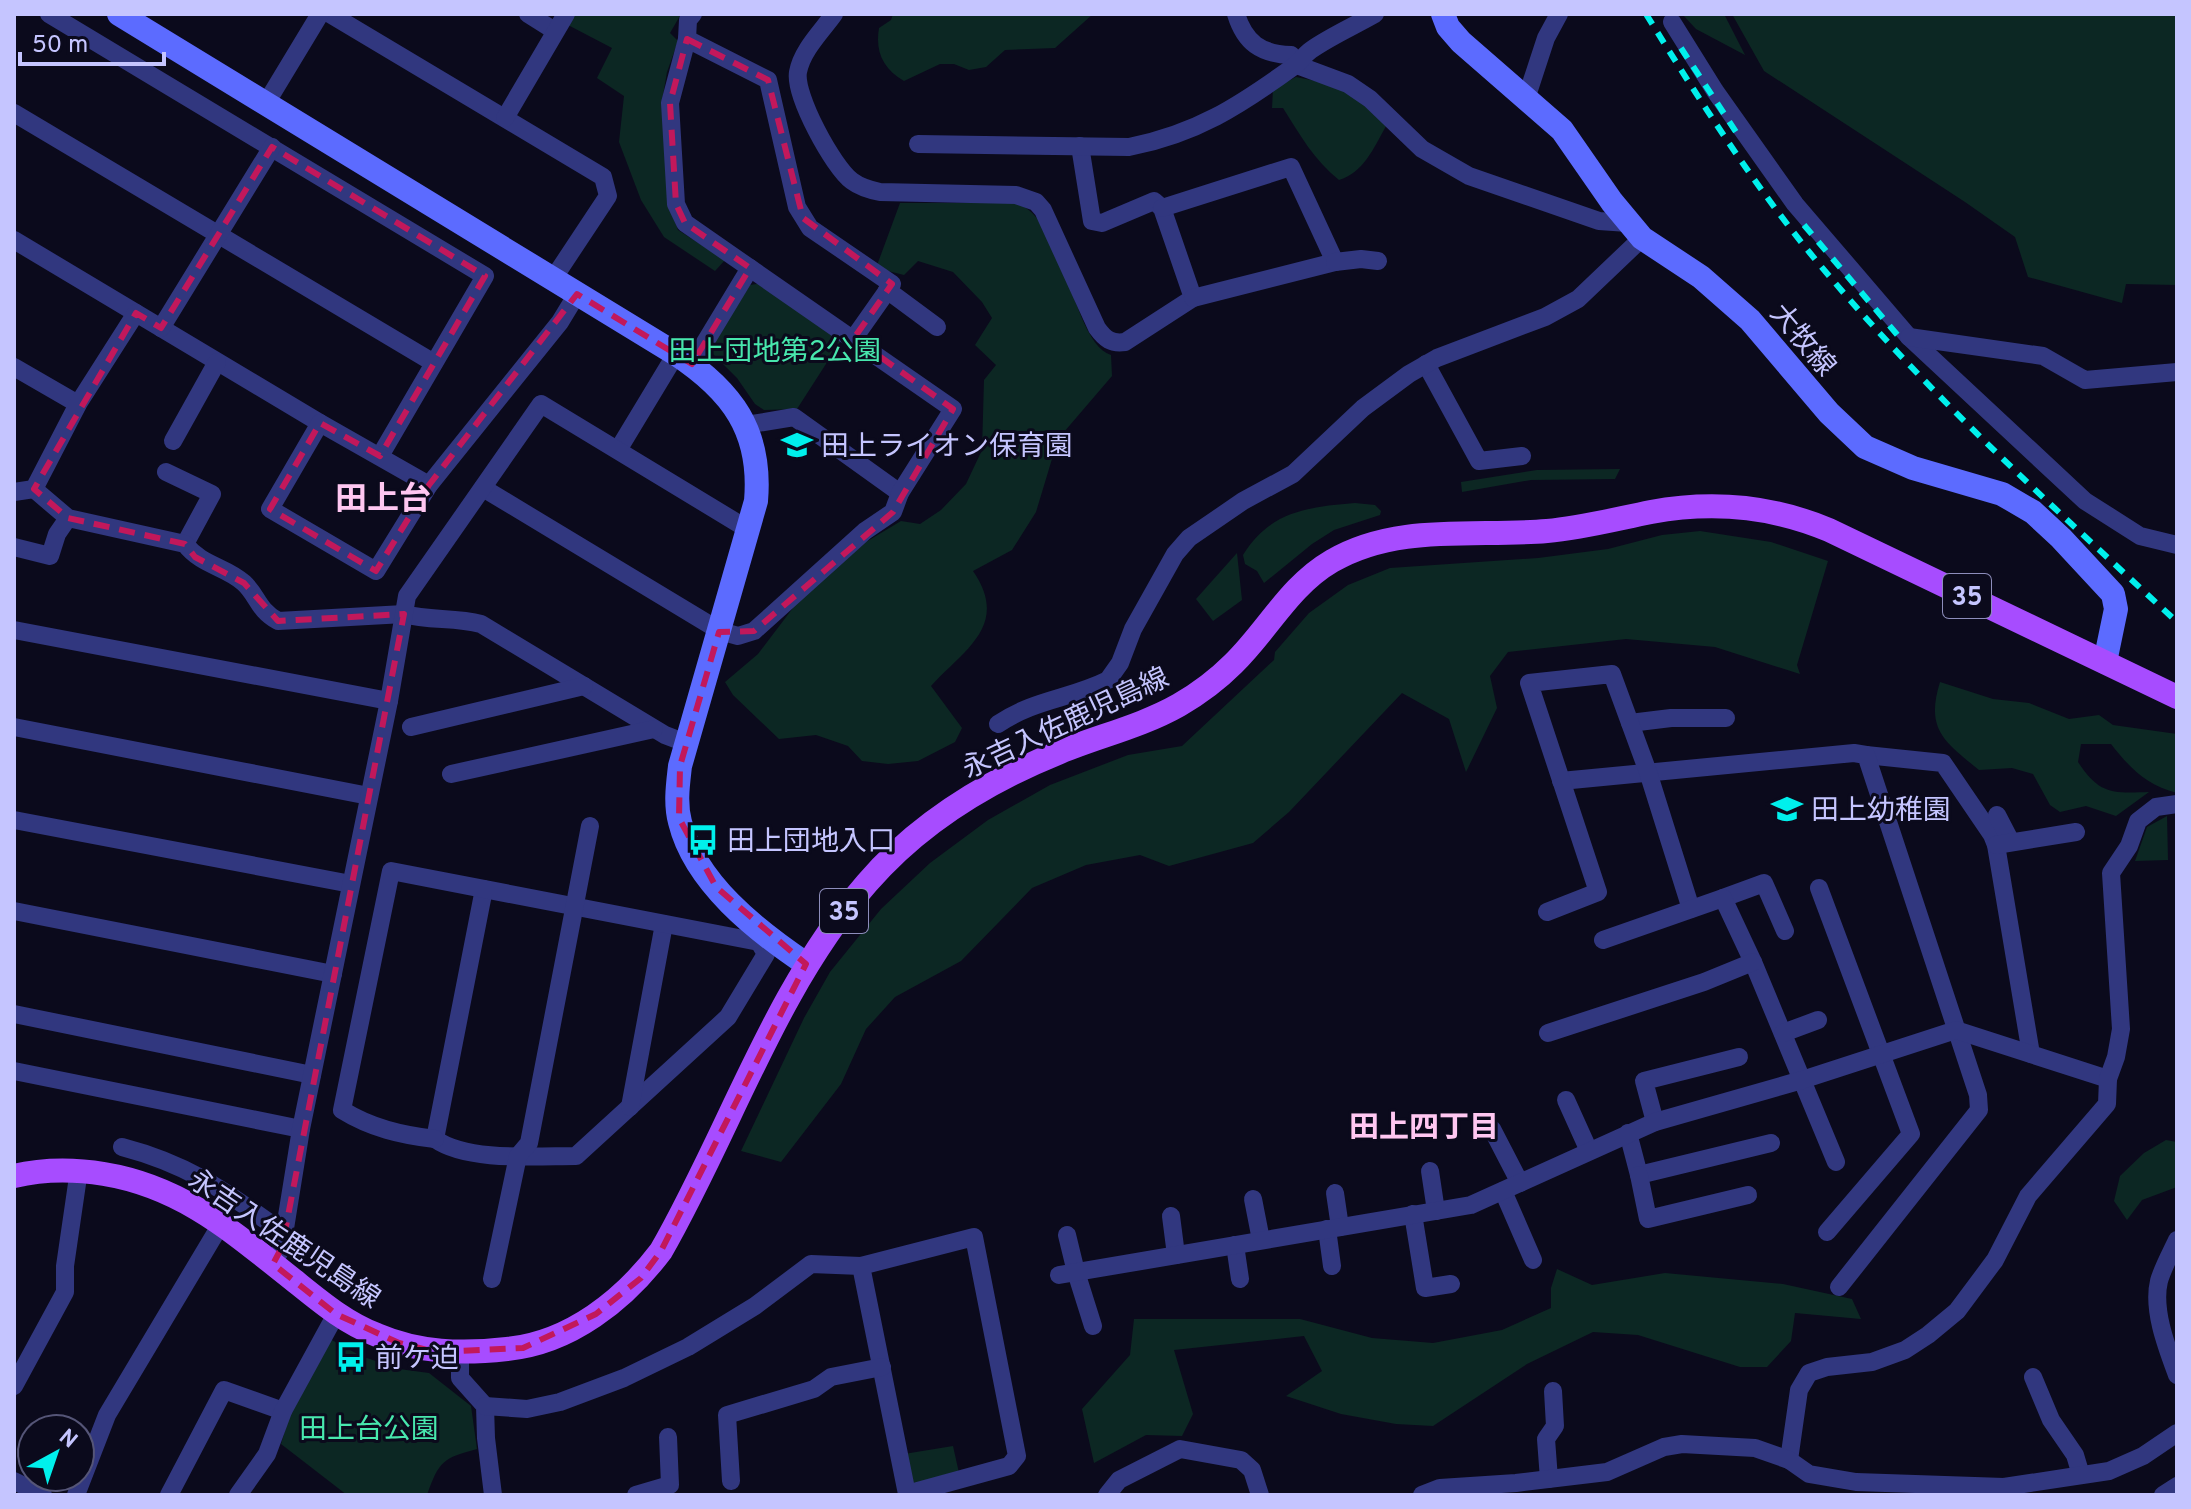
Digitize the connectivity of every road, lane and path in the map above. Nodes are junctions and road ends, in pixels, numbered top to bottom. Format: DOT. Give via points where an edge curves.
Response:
graph roads {
  1 [pos="49,14"];
  2 [pos="119,14"];
  3 [pos="320,14"];
  4 [pos="330,14"];
  5 [pos="528,14"];
  6 [pos="566,14"];
  7 [pos="693,14"];
  8 [pos="834,14"];
  9 [pos="1236,14"];
  10 [pos="1375,14"];
  11 [pos="1443,14"];
  12 [pos="1559,14"];
  13 [pos="1672,22"];
  14 [pos="555,31"];
  15 [pos="687,39"];
  16 [pos="1297,65"];
  17 [pos="1526,99"];
  18 [pos="265,105"];
  19 [pos="14,113"];
  20 [pos="505,118"];
  21 [pos="918,144"];
  22 [pos="1080,146"];
  23 [pos="272,147"];
  24 [pos="1162,208"];
  25 [pos="1635,230"];
  26 [pos="217,235"];
  27 [pos="14,240"];
  28 [pos="1378,261"];
  29 [pos="1335,262"];
  30 [pos="750,268"];
  31 [pos="553,279"];
  32 [pos="887,290"];
  33 [pos="577,294"];
  34 [pos="1193,298"];
  35 [pos="136,313"];
  36 [pos="937,327"];
  37 [pos="161,328"];
  38 [pos="1909,337"];
  39 [pos="854,338"];
  40 [pos="684,359"];
  41 [pos="217,362"];
  42 [pos="434,363"];
  43 [pos="1426,364"];
  44 [pos="14,367"];
  45 [pos="2177,372"];
  46 [pos="78,404"];
  47 [pos="320,423"];
  48 [pos="746,425"];
  49 [pos="173,441"];
  50 [pos="618,450"];
  51 [pos="380,456"];
  52 [pos="1522,456"];
  53 [pos="166,472"];
  54 [pos="429,485"];
  55 [pos="483,488"];
  56 [pos="34,489"];
  57 [pos="14,492"];
  58 [pos="900,493"];
  59 [pos="68,518"];
  60 [pos="749,530"];
  61 [pos="185,544"];
  62 [pos="2177,545"];
  63 [pos="14,547"];
  64 [pos="404,614"];
  65 [pos="14,630"];
  66 [pos="720,631"];
  67 [pos="2105,662"];
  68 [pos="584,686"];
  69 [pos="2177,697"];
  70 [pos="389,701"];
  71 [pos="1726,718"];
  72 [pos="1630,723"];
  73 [pos="998,724"];
  74 [pos="14,727"];
  75 [pos="411,727"];
  76 [pos="654,729"];
  77 [pos="686,743"];
  78 [pos="1866,755"];
  79 [pos="1648,772"];
  80 [pos="451,774"];
  81 [pos="1561,781"];
  82 [pos="369,796"];
  83 [pos="2177,804"];
  84 [pos="1997,815"];
  85 [pos="14,820"];
  86 [pos="590,826"];
  87 [pos="2076,832"];
  88 [pos="2003,843"];
  89 [pos="351,884"];
  90 [pos="1819,888"];
  91 [pos="484,889"];
  92 [pos="1723,898"];
  93 [pos="574,907"];
  94 [pos="1691,909"];
  95 [pos="14,911"];
  96 [pos="1547,912"];
  97 [pos="664,924"];
  98 [pos="1785,931"];
  99 [pos="762,938"];
  100 [pos="1603,940"];
  101 [pos="1753,962"];
  102 [pos="806,964"];
  103 [pos="333,974"];
  104 [pos="14,1014"];
  105 [pos="1818,1020"];
  106 [pos="1956,1030"];
  107 [pos="1548,1033"];
  108 [pos="1783,1033"];
  109 [pos="1881,1054"];
  110 [pos="2031,1054"];
  111 [pos="1739,1057"];
  112 [pos="14,1071"];
  113 [pos="312,1075"];
  114 [pos="2108,1079"];
  115 [pos="1802,1080"];
  116 [pos="1566,1100"];
  117 [pos="630,1107"];
  118 [pos="1655,1122"];
  119 [pos="301,1129"];
  120 [pos="1492,1129"];
  121 [pos="1628,1133"];
  122 [pos="435,1139"];
  123 [pos="1771,1143"];
  124 [pos="122,1147"];
  125 [pos="1589,1151"];
  126 [pos="518,1156"];
  127 [pos="1836,1162"];
  128 [pos="79,1170"];
  129 [pos="1430,1171"];
  130 [pos="1639,1175"];
  131 [pos="14,1176"];
  132 [pos="1520,1183"];
  133 [pos="1503,1191"];
  134 [pos="1335,1193"];
  135 [pos="1748,1195"];
  136 [pos="1253,1199"];
  137 [pos="1436,1211"];
  138 [pos="1413,1214"];
  139 [pos="1171,1216"];
  140 [pos="221,1224"];
  141 [pos="1334,1228"];
  142 [pos="1827,1232"];
  143 [pos="284,1233"];
  144 [pos="1067,1235"];
  145 [pos="1261,1240"];
  146 [pos="2177,1240"];
  147 [pos="1235,1245"];
  148 [pos="1176,1255"];
  149 [pos="1533,1260"];
  150 [pos="273,1264"];
  151 [pos="861,1266"];
  152 [pos="1332,1266"];
  153 [pos="1067,1273"];
  154 [pos="492,1279"];
  155 [pos="1240,1279"];
  156 [pos="1451,1284"];
  157 [pos="1839,1287"];
  158 [pos="336,1314"];
  159 [pos="1093,1326"];
  160 [pos="460,1352"];
  161 [pos="882,1367"];
  162 [pos="2177,1375"];
  163 [pos="2033,1377"];
  164 [pos="14,1386"];
  165 [pos="1553,1391"];
  166 [pos="485,1406"];
  167 [pos="283,1411"];
  168 [pos="2177,1433"];
  169 [pos="668,1437"];
  170 [pos="1789,1460"];
  171 [pos="2081,1475"];
  172 [pos="1549,1479"];
  173 [pos="14,1481"];
  174 [pos="731,1481"];
  175 [pos="2177,1486"];
  176 [pos="43,1495"];
  177 [pos="76,1495"];
  178 [pos="169,1495"];
  179 [pos="238,1495"];
  180 [pos="493,1495"];
  181 [pos="636,1495"];
  182 [pos="1107,1495"];
  183 [pos="1260,1495"];
  184 [pos="1422,1495"];
  185 [pos="2163,1495"];
  1 -- 23 [label="street"];
  2 -- 18 [label="street"];
  3 -- 18 [label="street"];
  4 -- 20 [label="street"];
  5 -- 14 [label="street"];
  6 -- 14 [label="street"];
  7 -- 15 [label="street"];
  8 -- 34 [label="street" via="804,56 798,87 838,166 850,179 880,192 1016,195 1036,202 1055,231 1097,328 1115,343 1125,342"];
  9 -- 16 [label="street" via="1258,49 1291,55"];
  10 -- 16 [label="street" via="1308,51"];
  11 -- 17 [label="street, 大牧線" via="1461,42"];
  12 -- 17 [label="street"];
  13 -- 38 [label="street" via="1795,204"];
  14 -- 20 [label="street"];
  15 -- 30 [label="street" via="670,103 676,204 685,223"];
  15 -- 32 [label="street" via="768,80 803,218 892,284"];
  16 -- 22 [label="street" via="1211,121 1159,141 1129,147"];
  16 -- 25 [label="street" via="1348,84 1422,149 1469,176"];
  17 -- 25 [label="street, 大牧線" via="1562,130"];
  18 -- 31 [label="street"];
  19 -- 26 [label="street"];
  20 -- 31 [label="street" via="603,177 608,196"];
  21 -- 22 [label="street"];
  22 -- 24 [label="street" via="1092,221 1102,223 1154,201"];
  23 -- 26 [label="street"];
  23 -- 42 [label="street" via="485,276"];
  24 -- 29 [label="street" via="1291,167"];
  24 -- 34 [label="street"];
  25 -- 43 [label="street" via="1578,299"];
  25 -- 67 [label="street, 大牧線" via="1741,311 1865,447 1913,468 2002,494 2033,512 2113,594 2116,609"];
  26 -- 37 [label="street"];
  26 -- 42 [label="street"];
  27 -- 35 [label="street"];
  28 -- 29 [label="street"];
  29 -- 34 [label="street"];
  30 -- 39 [label="street"];
  30 -- 40 [label="street"];
  31 -- 33 [label="street"];
  32 -- 36 [label="street"];
  32 -- 39 [label="street"];
  33 -- 40 [label="street"];
  33 -- 54 [label="street"];
  35 -- 37 [label="street"];
  35 -- 46 [label="street"];
  37 -- 41 [label="street"];
  38 -- 45 [label="street" via="2043,356 2085,380"];
  38 -- 62 [label="street" via="2085,501 2140,536"];
  39 -- 58 [label="street" via="953,409"];
  40 -- 48 [label="street" via="723,391"];
  40 -- 50 [label="street"];
  41 -- 47 [label="street"];
  41 -- 49 [label="street"];
  42 -- 51 [label="street"];
  43 -- 52 [label="street" via="1479,461"];
  43 -- 73 [label="street" via="1386,388 1293,474 1189,538 1175,554 1108,680 1039,702"];
  44 -- 46 [label="street"];
  46 -- 56 [label="street"];
  47 -- 51 [label="street"];
  47 -- 54 [label="street" via="270,509 376,571"];
  48 -- 58 [label="street" via="794,417"];
  48 -- 60 [label="street" via="757,469"];
  50 -- 55 [label="street" via="541,404"];
  50 -- 60 [label="street"];
  51 -- 54 [label="street"];
  53 -- 61 [label="street" via="212,494"];
  55 -- 64 [label="street" via="407,596"];
  55 -- 66 [label="street"];
  56 -- 57 [label="street"];
  56 -- 59 [label="street"];
  58 -- 66 [label="street" via="893,512 754,631 738,636"];
  59 -- 61 [label="street"];
  59 -- 63 [label="street" via="50,556"];
  60 -- 66 [label="street"];
  61 -- 64 [label="street" via="195,557 244,583 264,613 278,621"];
  64 -- 68 [label="street" via="481,624"];
  64 -- 70 [label="street"];
  65 -- 70 [label="street"];
  66 -- 77 [label="street"];
  67 -- 69 [label="main road, 永吉入佐鹿児島線 / 35"];
  67 -- 102 [label="main road, 永吉入佐鹿児島線 / 35" via="1829,530 1768,511 1686,507 1547,531 1388,539 1361,546 1309,575 1234,663 1184,703 1019,770 936,820 870,879"];
  68 -- 75 [label="street"];
  68 -- 76 [label="street"];
  70 -- 82 [label="street"];
  71 -- 72 [label="street"];
  72 -- 79 [label="street"];
  72 -- 81 [label="street" via="1612,674 1529,683"];
  74 -- 82 [label="street"];
  76 -- 77 [label="street"];
  76 -- 80 [label="street"];
  77 -- 99 [label="street" via="677,793 685,838 716,887"];
  78 -- 79 [label="street"];
  78 -- 88 [label="street" via="1943,763"];
  78 -- 106 [label="street"];
  79 -- 81 [label="street"];
  79 -- 94 [label="street"];
  81 -- 96 [label="street" via="1598,892"];
  82 -- 89 [label="street"];
  83 -- 114 [label="street" via="2156,807 2138,821 2111,873 2121,1029"];
  84 -- 88 [label="street"];
  85 -- 89 [label="street"];
  86 -- 93 [label="street"];
  87 -- 88 [label="street"];
  88 -- 110 [label="street"];
  89 -- 103 [label="street"];
  90 -- 109 [label="street"];
  91 -- 93 [label="street"];
  91 -- 122 [label="street"];
  91 -- 122 [label="street" via="391,871 342,1110 401,1135"];
  92 -- 94 [label="street"];
  92 -- 98 [label="street" via="1764,883"];
  92 -- 101 [label="street"];
  93 -- 97 [label="street"];
  93 -- 126 [label="street" via="529,1143"];
  94 -- 100 [label="street"];
  95 -- 103 [label="street"];
  97 -- 99 [label="street"];
  97 -- 117 [label="street"];
  99 -- 102 [label="street"];
  99 -- 117 [label="street" via="766,954 728,1017"];
  101 -- 107 [label="street"];
  101 -- 108 [label="street"];
  102 -- 160 [label="main road, 永吉入佐鹿児島線 / 35" via="676,1224 641,1278 572,1330 523,1348"];
  103 -- 113 [label="street"];
  104 -- 113 [label="street"];
  105 -- 108 [label="street"];
  106 -- 109 [label="street"];
  106 -- 110 [label="street"];
  106 -- 157 [label="street" via="1979,1110"];
  108 -- 115 [label="street"];
  109 -- 115 [label="street"];
  109 -- 142 [label="street" via="1911,1134"];
  110 -- 114 [label="street"];
  111 -- 118 [label="street" via="1644,1081"];
  112 -- 119 [label="street"];
  113 -- 119 [label="street"];
  114 -- 170 [label="street" via="2107,1104 2028,1196 1995,1260 1957,1311 1905,1350 1809,1373 1799,1390"];
  115 -- 118 [label="street"];
  115 -- 127 [label="street"];
  116 -- 125 [label="street"];
  117 -- 126 [label="street" via="576,1156"];
  118 -- 121 [label="street"];
  119 -- 143 [label="street"];
  120 -- 132 [label="street"];
  121 -- 125 [label="street"];
  121 -- 130 [label="street"];
  122 -- 126 [label="street" via="446,1146"];
  123 -- 130 [label="street"];
  124 -- 143 [label="street" via="190,1171"];
  125 -- 132 [label="street"];
  126 -- 154 [label="street"];
  128 -- 131 [label="main road, 永吉入佐鹿児島線 / 35"];
  128 -- 140 [label="main road, 永吉入佐鹿児島線 / 35" via="152,1186"];
  128 -- 164 [label="street" via="65,1292"];
  129 -- 137 [label="street"];
  130 -- 135 [label="street" via="1648,1219"];
  132 -- 133 [label="street"];
  133 -- 137 [label="street" via="1471,1205"];
  133 -- 149 [label="street"];
  134 -- 141 [label="street"];
  136 -- 145 [label="street"];
  137 -- 138 [label="street"];
  138 -- 141 [label="street"];
  138 -- 156 [label="street" via="1425,1288"];
  139 -- 148 [label="street"];
  140 -- 150 [label="main road, 永吉入佐鹿児島線 / 35"];
  140 -- 177 [label="street" via="107,1415"];
  141 -- 145 [label="street"];
  141 -- 152 [label="street"];
  143 -- 150 [label="street"];
  144 -- 153 [label="street"];
  145 -- 147 [label="street"];
  146 -- 162 [label="street" via="2159,1282 2159,1313"];
  147 -- 148 [label="street"];
  147 -- 155 [label="street"];
  148 -- 153 [label="street"];
  150 -- 158 [label="main road, 永吉入佐鹿児島線 / 35"];
  151 -- 161 [label="street"];
  151 -- 161 [label="street" via="974,1237 1017,1456 1009,1466 907,1494"];
  151 -- 166 [label="street" via="811,1264 688,1347 560,1402 527,1409"];
  153 -- 159 [label="street"];
  158 -- 160 [label="main road, 永吉入佐鹿児島線 / 35" via="399,1343"];
  158 -- 167 [label="street"];
  160 -- 166 [label="street" via="460,1378"];
  161 -- 174 [label="street" via="831,1377 814,1389 727,1415"];
  163 -- 171 [label="street"];
  165 -- 172 [label="street" via="1555,1426 1546,1439"];
  166 -- 180 [label="street"];
  167 -- 178 [label="street" via="224,1390"];
  167 -- 179 [label="street" via="267,1454"];
  168 -- 171 [label="street" via="2109,1471"];
  169 -- 181 [label="street" via="670,1485"];
  170 -- 171 [label="street" via="1809,1474 1856,1482 2004,1487"];
  170 -- 172 [label="street" via="1755,1448 1682,1444 1607,1472"];
  172 -- 184 [label="street" via="1440,1488"];
  173 -- 176 [label="street"];
  175 -- 185 [label="street"];
  182 -- 183 [label="street" via="1119,1480 1180,1449 1241,1460 1252,1470"];
}
